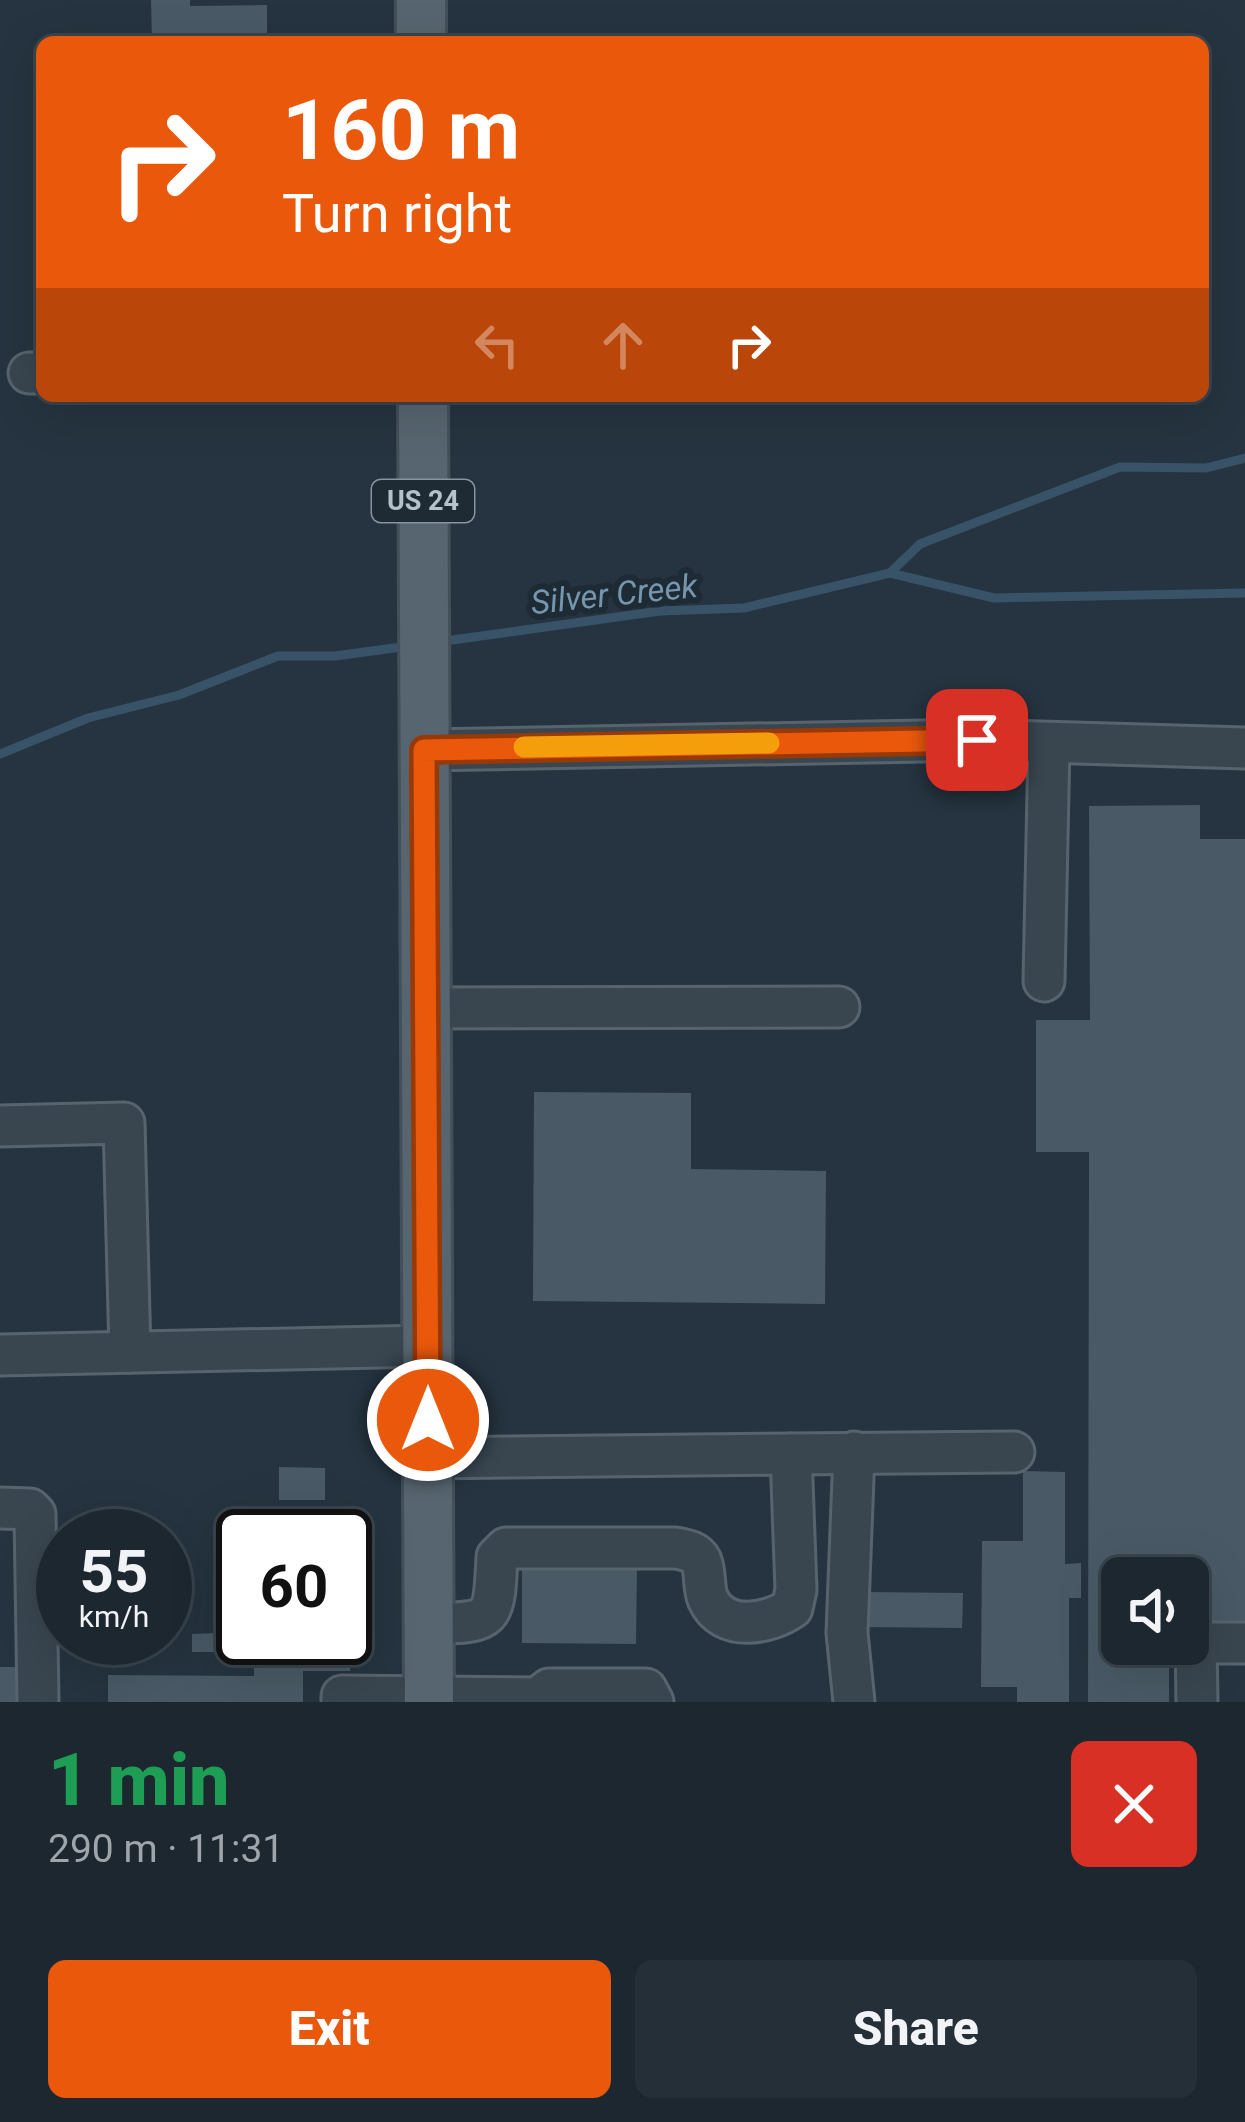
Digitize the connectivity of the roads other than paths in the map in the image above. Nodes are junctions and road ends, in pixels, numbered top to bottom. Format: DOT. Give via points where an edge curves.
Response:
graph roads {
  1 [pos="421,0"];
  2 [pos="421,36"];
  3 [pos="423,402"];
  4 [pos="1049,744"];
  5 [pos="1245,748"];
  6 [pos="424,750"];
  7 [pos="1044,981"];
  8 [pos="839,1007"];
  9 [pos="426,1008"];
  10 [pos="0,1126"];
  11 [pos="427,1346"];
  12 [pos="130,1352"];
  13 [pos="0,1355"];
  14 [pos="854,1452"];
  15 [pos="1014,1452"];
  16 [pos="790,1454"];
  17 [pos="428,1458"];
  18 [pos="0,1508"];
  19 [pos="428,1624"];
  20 [pos="1245,1642"];
  21 [pos="544,1700"];
  22 [pos="429,1701"];
  23 [pos="38,1702"];
  24 [pos="342,1702"];
  25 [pos="653,1702"];
  26 [pos="854,1702"];
  27 [pos="1197,1702"];
  1 -- 2 [label="main road"];
  3 -- 6 [label="main road, US 24"];
  4 -- 5 [label="lane"];
  4 -- 6 [label="lane"];
  4 -- 7 [label="lane"];
  6 -- 9 [label="main road, US 24"];
  8 -- 9 [label="lane"];
  9 -- 11 [label="main road, US 24"];
  10 -- 12 [label="lane" via="124,1123"];
  11 -- 12 [label="lane"];
  11 -- 17 [label="main road, US 24"];
  12 -- 13 [label="lane"];
  14 -- 15 [label="lane"];
  14 -- 16 [label="lane"];
  14 -- 26 [label="lane" via="847,1633"];
  16 -- 17 [label="lane"];
  16 -- 19 [label="lane" via="796,1590 793,1608 774,1621 722,1616 708,1601 692,1551 535,1546 506,1548 497,1557 494,1605 477,1623"];
  17 -- 19 [label="main road, US 24"];
  18 -- 23 [label="lane" via="35,1514"];
  19 -- 22 [label="main road, US 24"];
  20 -- 27 [label="lane" via="1196,1643"];
  21 -- 22 [label="lane"];
  21 -- 25 [label="lane" via="549,1689 646,1689"];
  22 -- 24 [label="lane"];
}
